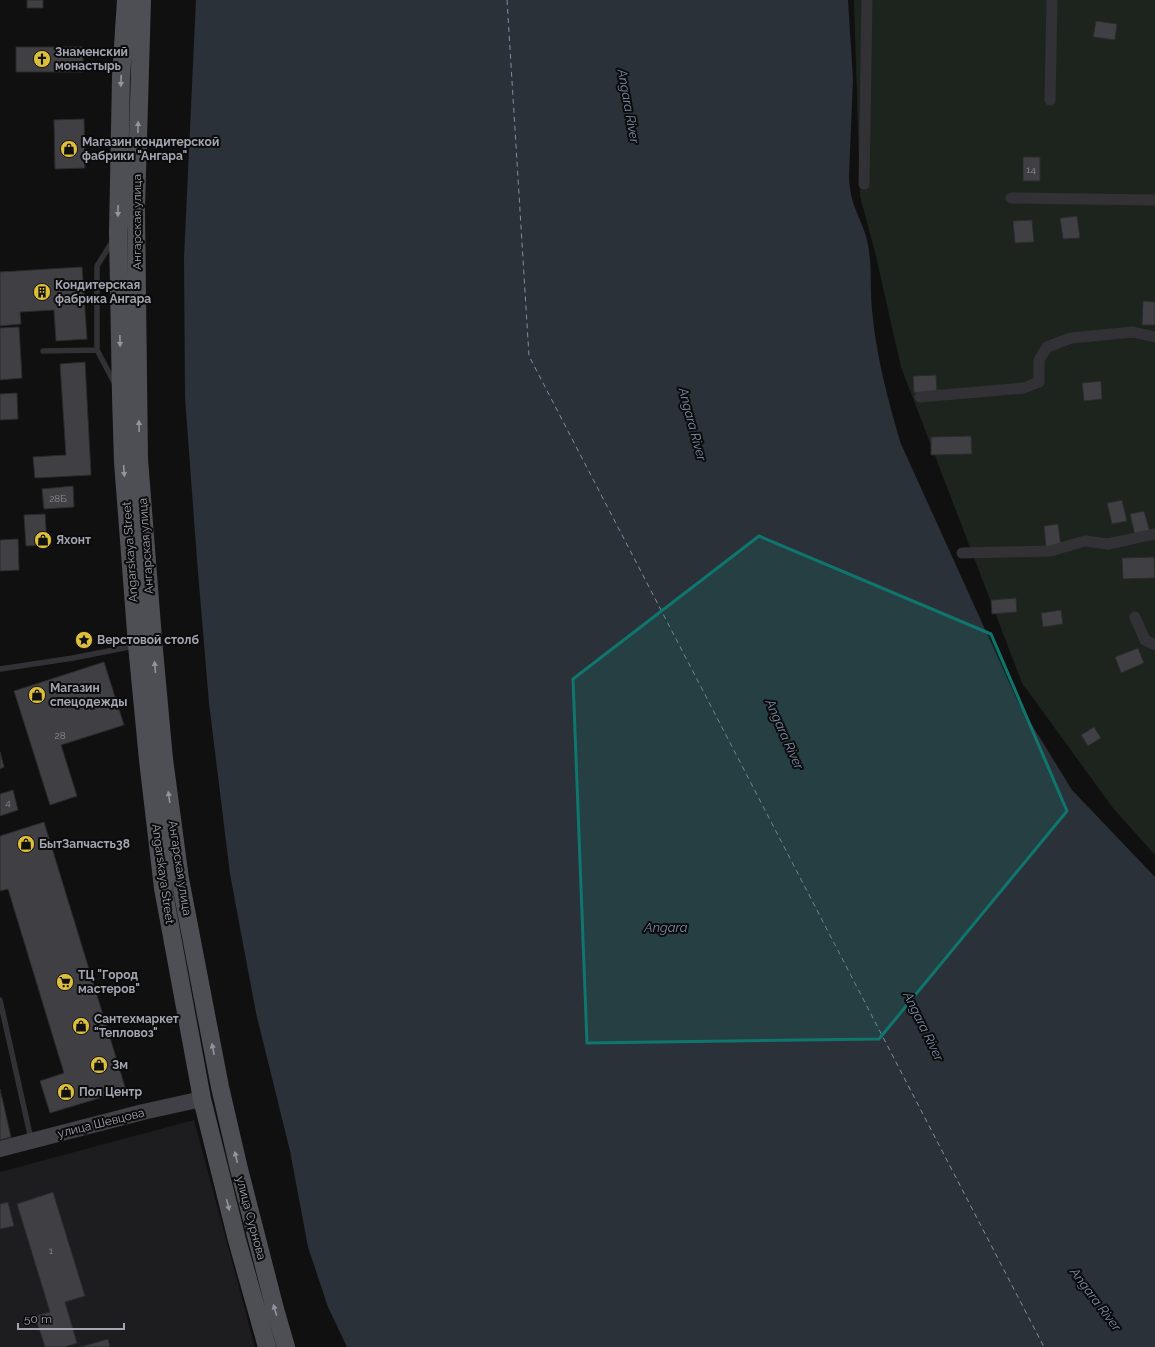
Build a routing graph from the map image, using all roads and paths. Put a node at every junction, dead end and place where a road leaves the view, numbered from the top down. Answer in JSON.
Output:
{"nodes":[{"id":1,"x":126,"y":0,"type":"edge"},
{"id":2,"x":142,"y":0,"type":"edge"},
{"id":3,"x":867,"y":0,"type":"edge"},
{"id":4,"x":1052,"y":0,"type":"edge"},
{"id":5,"x":1050,"y":100,"type":"dead end"},
{"id":6,"x":864,"y":184,"type":"dead end"},
{"id":7,"x":1011,"y":198,"type":"dead end"},
{"id":8,"x":1155,"y":200,"type":"edge"},
{"id":9,"x":118,"y":233,"type":"junction"},
{"id":10,"x":1155,"y":337,"type":"edge"},
{"id":11,"x":97,"y":350,"type":"junction"},
{"id":12,"x":43,"y":351,"type":"dead end"},
{"id":13,"x":121,"y":396,"type":"junction"},
{"id":14,"x":920,"y":397,"type":"dead end"},
{"id":15,"x":1155,"y":534,"type":"edge"},
{"id":16,"x":962,"y":553,"type":"dead end"},
{"id":17,"x":1135,"y":617,"type":"dead end"},
{"id":18,"x":1155,"y":645,"type":"edge"},
{"id":19,"x":137,"y":646,"type":"junction"},
{"id":20,"x":0,"y":669,"type":"edge"},
{"id":21,"x":0,"y":1000,"type":"edge"},
{"id":22,"x":220,"y":1087,"type":"joint"},
{"id":23,"x":202,"y":1099,"type":"junction"},
{"id":24,"x":31,"y":1141,"type":"junction"},
{"id":25,"x":0,"y":1149,"type":"edge"},
{"id":26,"x":267,"y":1347,"type":"edge"},
{"id":27,"x":286,"y":1347,"type":"edge"}],
"edges":[{"from":1,"to":9,"type":"main road","name":"Angarskaya Street","one_way":true},
{"from":22,"to":2,"type":"main road","name":"Ангарская улица","one_way":true},
{"from":3,"to":6,"type":"street"},
{"from":4,"to":5,"type":"street"},
{"from":7,"to":8,"type":"street"},
{"from":9,"to":11,"type":"lane"},
{"from":9,"to":13,"type":"main road","name":"Angarskaya Street","one_way":true},
{"from":10,"to":14,"type":"street"},
{"from":11,"to":12,"type":"lane"},
{"from":11,"to":13,"type":"lane"},
{"from":13,"to":19,"type":"main road","name":"Angarskaya Street","one_way":true},
{"from":15,"to":16,"type":"street"},
{"from":17,"to":18,"type":"street"},
{"from":19,"to":20,"type":"lane"},
{"from":19,"to":23,"type":"main road","name":"Angarskaya Street"},
{"from":21,"to":24,"type":"lane"},
{"from":27,"to":22,"type":"main road","name":"улица Сурнова","one_way":true},
{"from":23,"to":24,"type":"main road","name":"улица Шевцова"},
{"from":23,"to":26,"type":"main road","name":"улица Сурнова","one_way":true},
{"from":24,"to":25,"type":"main road","name":"улица Шевцова"}]}
